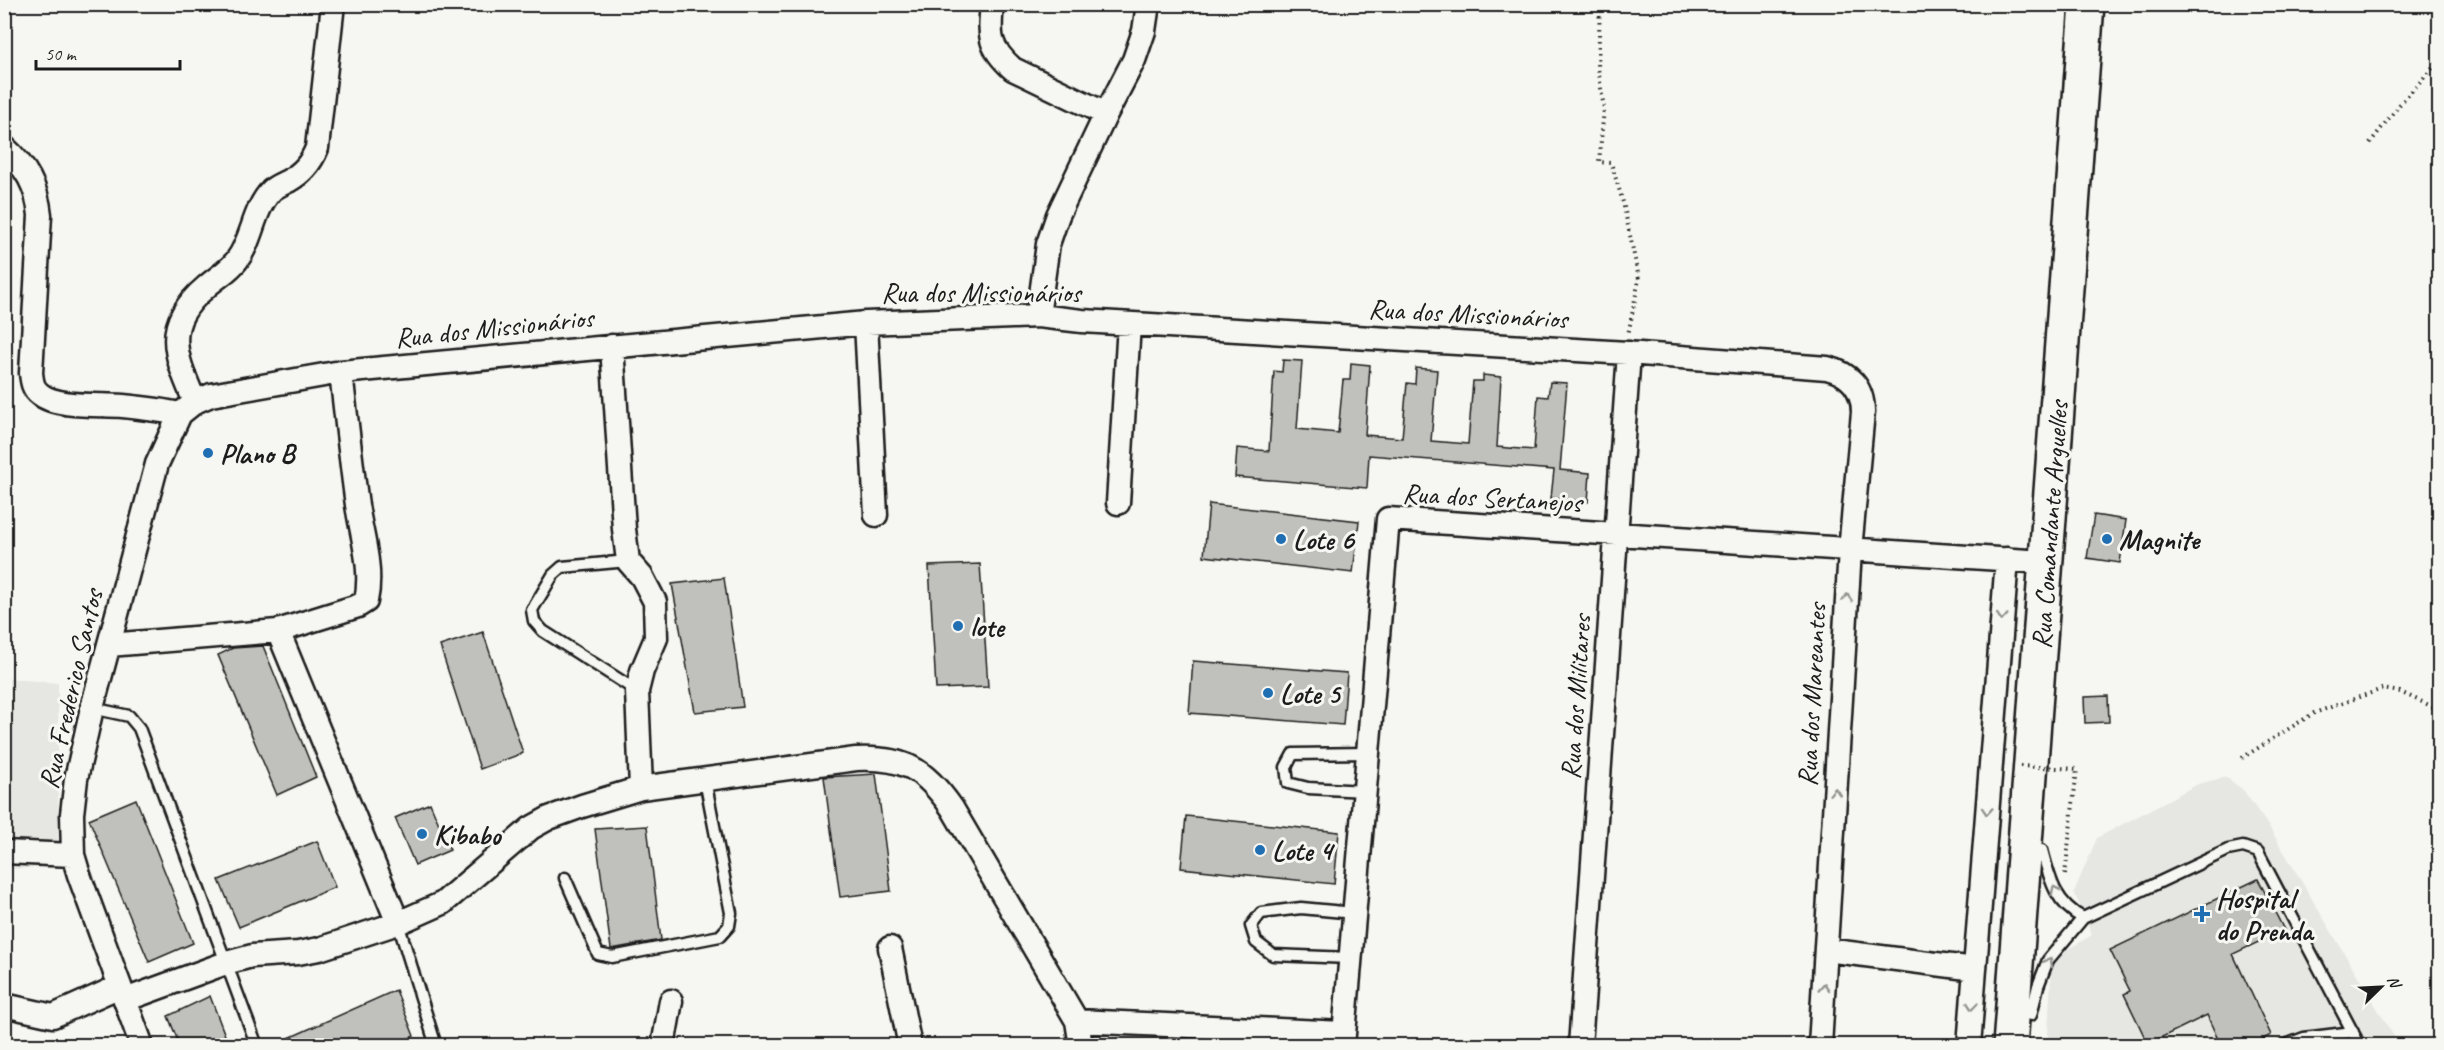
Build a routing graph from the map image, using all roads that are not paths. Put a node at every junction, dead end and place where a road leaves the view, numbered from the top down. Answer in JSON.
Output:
{"nodes":[{"id":1,"x":333,"y":4,"type":"edge"},
{"id":2,"x":992,"y":4,"type":"edge"},
{"id":3,"x":1148,"y":4,"type":"edge"},
{"id":4,"x":2087,"y":4,"type":"edge"},
{"id":5,"x":2104,"y":4,"type":"edge"},
{"id":6,"x":1106,"y":114,"type":"junction"},
{"id":7,"x":4,"y":147,"type":"edge"},
{"id":8,"x":1038,"y":316,"type":"junction"},
{"id":9,"x":866,"y":323,"type":"junction"},
{"id":10,"x":1129,"y":324,"type":"junction"},
{"id":11,"x":612,"y":346,"type":"junction"},
{"id":12,"x":1628,"y":353,"type":"junction"},
{"id":13,"x":1827,"y":368,"type":"joint"},
{"id":14,"x":341,"y":372,"type":"junction"},
{"id":15,"x":188,"y":408,"type":"junction"},
{"id":16,"x":1118,"y":502,"type":"dead end"},
{"id":17,"x":876,"y":515,"type":"dead end"},
{"id":18,"x":1617,"y":534,"type":"junction"},
{"id":19,"x":1850,"y":550,"type":"junction"},
{"id":20,"x":2007,"y":559,"type":"junction"},
{"id":21,"x":628,"y":561,"type":"junction"},
{"id":22,"x":2046,"y":562,"type":"junction"},
{"id":23,"x":278,"y":631,"type":"junction"},
{"id":24,"x":109,"y":645,"type":"junction"},
{"id":25,"x":637,"y":691,"type":"junction"},
{"id":26,"x":92,"y":708,"type":"junction"},
{"id":27,"x":1368,"y":753,"type":"junction"},
{"id":28,"x":705,"y":780,"type":"junction"},
{"id":29,"x":641,"y":788,"type":"junction"},
{"id":30,"x":1365,"y":792,"type":"junction"},
{"id":31,"x":2042,"y":850,"type":"junction"},
{"id":32,"x":4,"y":852,"type":"edge"},
{"id":33,"x":74,"y":855,"type":"junction"},
{"id":34,"x":565,"y":878,"type":"dead end"},
{"id":35,"x":1354,"y":913,"type":"junction"},
{"id":36,"x":2083,"y":918,"type":"junction"},
{"id":37,"x":398,"y":923,"type":"junction"},
{"id":38,"x":890,"y":948,"type":"dead end"},
{"id":39,"x":1826,"y":950,"type":"junction"},
{"id":40,"x":1350,"y":958,"type":"junction"},
{"id":41,"x":226,"y":963,"type":"junction"},
{"id":42,"x":1975,"y":969,"type":"junction"},
{"id":43,"x":122,"y":993,"type":"junction"},
{"id":44,"x":671,"y":1001,"type":"dead end"},
{"id":45,"x":4,"y":1005,"type":"edge"},
{"id":46,"x":1077,"y":1021,"type":"junction"},
{"id":47,"x":2029,"y":1030,"type":"edge"},
{"id":48,"x":2353,"y":1032,"type":"junction"},
{"id":49,"x":1343,"y":1039,"type":"edge"},
{"id":50,"x":142,"y":1046,"type":"edge"},
{"id":51,"x":256,"y":1046,"type":"edge"},
{"id":52,"x":436,"y":1046,"type":"edge"},
{"id":53,"x":663,"y":1046,"type":"edge"},
{"id":54,"x":910,"y":1046,"type":"edge"},
{"id":55,"x":1081,"y":1046,"type":"edge"},
{"id":56,"x":1580,"y":1046,"type":"edge"},
{"id":57,"x":1820,"y":1046,"type":"edge"},
{"id":58,"x":1969,"y":1046,"type":"edge"},
{"id":59,"x":2010,"y":1046,"type":"edge"},
{"id":60,"x":2283,"y":1046,"type":"edge"},
{"id":61,"x":2360,"y":1046,"type":"edge"}],
"edges":[{"from":1,"to":15,"type":"street"},
{"from":2,"to":6,"type":"street"},
{"from":3,"to":6,"type":"street"},
{"from":4,"to":22,"type":"main road","name":"Rua Comandante Arguelles"},
{"from":5,"to":31,"type":"main road","name":"Rua Comandante Arguelles"},
{"from":6,"to":8,"type":"street"},
{"from":7,"to":15,"type":"street"},
{"from":8,"to":9,"type":"street","name":"Rua dos Missionários"},
{"from":8,"to":10,"type":"street","name":"Rua dos Missionários"},
{"from":9,"to":11,"type":"street","name":"Rua dos Missionários"},
{"from":9,"to":17,"type":"street"},
{"from":10,"to":12,"type":"street","name":"Rua dos Missionários"},
{"from":10,"to":16,"type":"street"},
{"from":11,"to":14,"type":"street","name":"Rua dos Missionários"},
{"from":11,"to":21,"type":"street"},
{"from":12,"to":13,"type":"street","name":"Rua dos Missionários"},
{"from":12,"to":18,"type":"street","name":"Rua dos Militares"},
{"from":13,"to":19,"type":"street","name":"Rua dos Mareantes"},
{"from":14,"to":15,"type":"street","name":"Rua dos Missionários"},
{"from":14,"to":23,"type":"street"},
{"from":15,"to":24,"type":"street","name":"Rua Frederico Santos"},
{"from":18,"to":19,"type":"street","name":"Rua dos Sertanejos"},
{"from":18,"to":27,"type":"street","name":"Rua dos Sertanejos"},
{"from":18,"to":56,"type":"street","name":"Rua dos Militares"},
{"from":19,"to":20,"type":"street","name":"Rua dos Sertanejos"},
{"from":39,"to":19,"type":"street","name":"Rua dos Mareantes","one_way":true},
{"from":20,"to":22,"type":"street","name":"Rua dos Sertanejos"},
{"from":20,"to":42,"type":"street","one_way":true},
{"from":21,"to":25,"type":"street"},
{"from":21,"to":25,"type":"lane"},
{"from":22,"to":59,"type":"main road","name":"Rua Comandante Arguelles"},
{"from":23,"to":24,"type":"street"},
{"from":23,"to":37,"type":"street"},
{"from":24,"to":26,"type":"street","name":"Rua Frederico Santos"},
{"from":25,"to":29,"type":"street"},
{"from":26,"to":33,"type":"street","name":"Rua Frederico Santos"},
{"from":26,"to":41,"type":"lane"},
{"from":27,"to":30,"type":"street","name":"Rua dos Sertanejos"},
{"from":27,"to":30,"type":"lane"},
{"from":28,"to":29,"type":"street"},
{"from":28,"to":34,"type":"lane"},
{"from":28,"to":46,"type":"street"},
{"from":29,"to":37,"type":"street"},
{"from":30,"to":35,"type":"street","name":"Rua dos Sertanejos"},
{"from":36,"to":31,"type":"lane","one_way":true},
{"from":31,"to":47,"type":"main road","name":"Rua Comandante Arguelles"},
{"from":32,"to":33,"type":"street"},
{"from":33,"to":43,"type":"street","name":"Rua Frederico Santos"},
{"from":35,"to":40,"type":"street","name":"Rua dos Sertanejos"},
{"from":35,"to":40,"type":"lane"},
{"from":47,"to":36,"type":"lane","one_way":true},
{"from":36,"to":48,"type":"lane"},
{"from":37,"to":41,"type":"street"},
{"from":37,"to":52,"type":"lane"},
{"from":38,"to":54,"type":"street"},
{"from":39,"to":42,"type":"street"},
{"from":57,"to":39,"type":"street","name":"Rua dos Mareantes","one_way":true},
{"from":40,"to":49,"type":"street","name":"Rua dos Sertanejos"},
{"from":41,"to":43,"type":"street"},
{"from":41,"to":51,"type":"lane"},
{"from":42,"to":58,"type":"street","one_way":true},
{"from":43,"to":45,"type":"street"},
{"from":43,"to":50,"type":"street","name":"Rua Frederico Santos"},
{"from":44,"to":53,"type":"street"},
{"from":46,"to":49,"type":"street"},
{"from":46,"to":55,"type":"street"},
{"from":48,"to":60,"type":"lane"},
{"from":48,"to":61,"type":"lane"}]}
